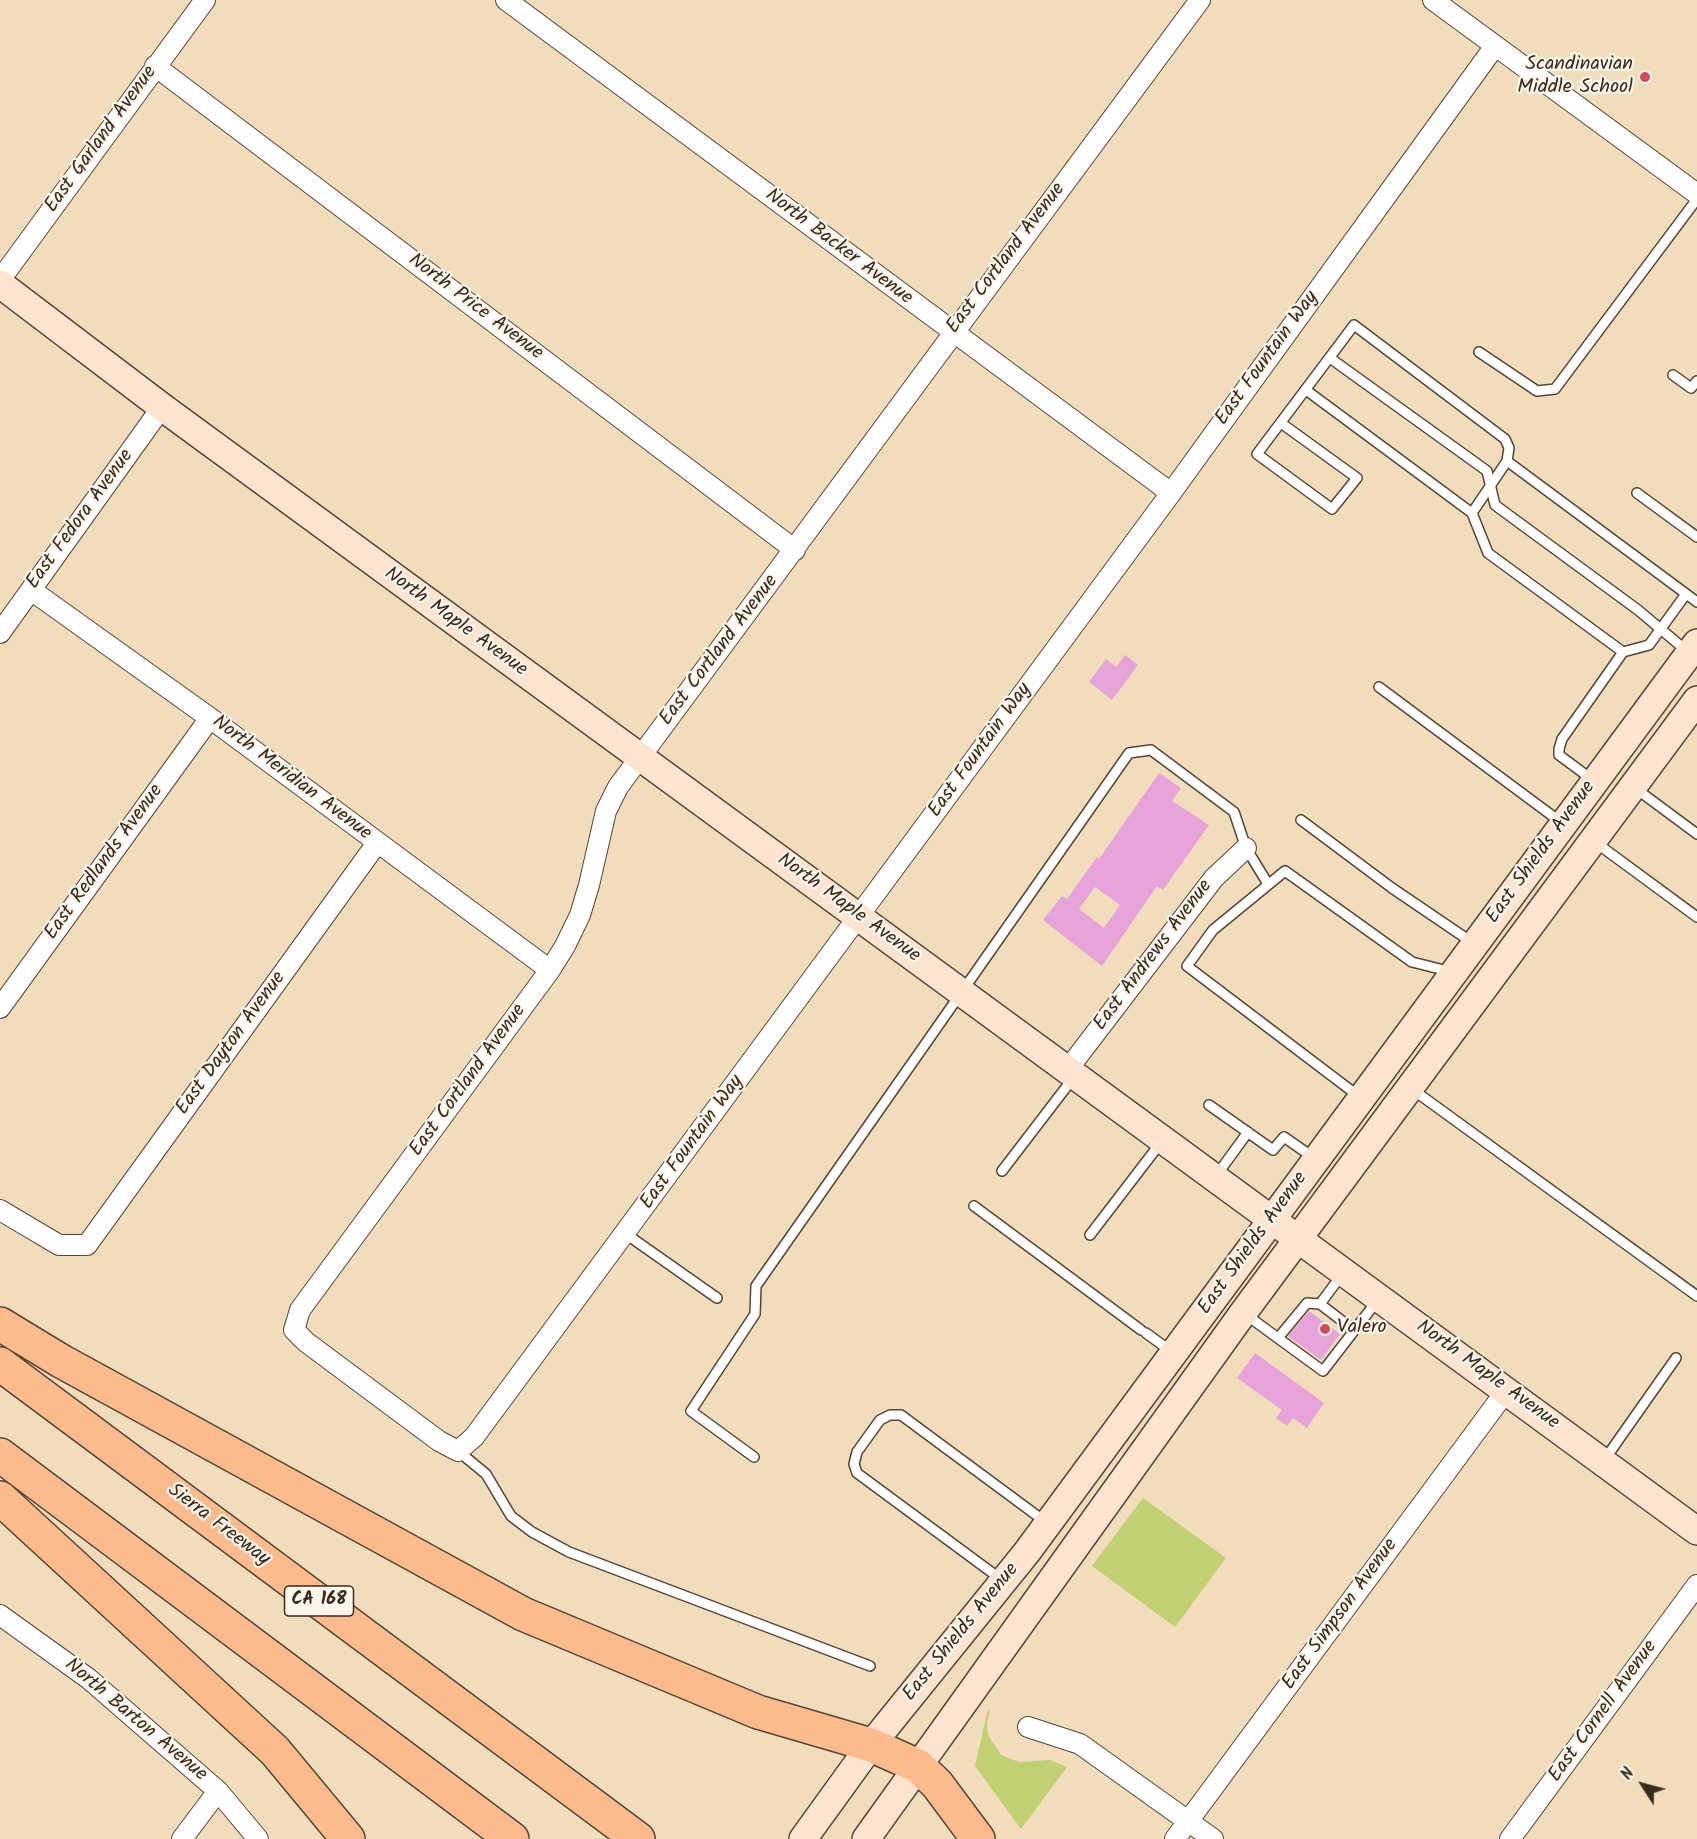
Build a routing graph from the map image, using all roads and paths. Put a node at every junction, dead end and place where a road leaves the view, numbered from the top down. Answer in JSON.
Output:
{"nodes":[{"id":1,"x":205,"y":0,"type":"edge"},
{"id":2,"x":506,"y":0,"type":"edge"},
{"id":3,"x":1200,"y":0,"type":"edge"},
{"id":4,"x":1433,"y":0,"type":"edge"},
{"id":5,"x":1496,"y":46,"type":"junction"},
{"id":6,"x":156,"y":66,"type":"junction"},
{"id":7,"x":1697,"y":194,"type":"edge"},
{"id":8,"x":1697,"y":199,"type":"edge"},
{"id":9,"x":0,"y":282,"type":"edge"},
{"id":10,"x":953,"y":333,"type":"junction"},
{"id":11,"x":1479,"y":352,"type":"dead end"},
{"id":12,"x":1330,"y":358,"type":"junction"},
{"id":13,"x":1673,"y":375,"type":"dead end"},
{"id":14,"x":1697,"y":381,"type":"edge"},
{"id":15,"x":1306,"y":390,"type":"junction"},
{"id":16,"x":162,"y":408,"type":"junction"},
{"id":17,"x":1281,"y":423,"type":"junction"},
{"id":18,"x":1507,"y":461,"type":"junction"},
{"id":19,"x":1489,"y":488,"type":"junction"},
{"id":20,"x":1171,"y":493,"type":"junction"},
{"id":21,"x":1636,"y":493,"type":"dead end"},
{"id":22,"x":1472,"y":513,"type":"junction"},
{"id":23,"x":1697,"y":537,"type":"edge"},
{"id":24,"x":795,"y":550,"type":"junction"},
{"id":25,"x":31,"y":590,"type":"junction"},
{"id":26,"x":1686,"y":594,"type":"junction"},
{"id":27,"x":1697,"y":602,"type":"edge"},
{"id":28,"x":1661,"y":628,"type":"junction"},
{"id":29,"x":0,"y":633,"type":"edge"},
{"id":30,"x":1693,"y":648,"type":"edge"},
{"id":31,"x":1623,"y":652,"type":"junction"},
{"id":32,"x":1379,"y":687,"type":"dead end"},
{"id":33,"x":1697,"y":700,"type":"edge"},
{"id":34,"x":210,"y":718,"type":"junction"},
{"id":35,"x":640,"y":758,"type":"junction"},
{"id":36,"x":1595,"y":782,"type":"junction"},
{"id":37,"x":1633,"y":786,"type":"junction"},
{"id":38,"x":1301,"y":820,"type":"dead end"},
{"id":39,"x":1563,"y":825,"type":"junction"},
{"id":40,"x":1697,"y":834,"type":"edge"},
{"id":41,"x":1593,"y":841,"type":"junction"},
{"id":42,"x":377,"y":843,"type":"junction"},
{"id":43,"x":1246,"y":848,"type":"junction"},
{"id":44,"x":1268,"y":884,"type":"junction"},
{"id":45,"x":858,"y":917,"type":"junction"},
{"id":46,"x":1697,"y":917,"type":"edge"},
{"id":47,"x":1475,"y":944,"type":"junction"},
{"id":48,"x":550,"y":970,"type":"junction"},
{"id":49,"x":1454,"y":973,"type":"junction"},
{"id":50,"x":960,"y":991,"type":"junction"},
{"id":51,"x":0,"y":1008,"type":"edge"},
{"id":52,"x":1072,"y":1072,"type":"junction"},
{"id":53,"x":1410,"y":1088,"type":"junction"},
{"id":54,"x":1361,"y":1098,"type":"junction"},
{"id":55,"x":1209,"y":1106,"type":"dead end"},
{"id":56,"x":1248,"y":1132,"type":"junction"},
{"id":57,"x":1164,"y":1139,"type":"junction"},
{"id":58,"x":1316,"y":1159,"type":"junction"},
{"id":59,"x":1002,"y":1171,"type":"dead end"},
{"id":60,"x":1215,"y":1177,"type":"junction"},
{"id":61,"x":974,"y":1206,"type":"dead end"},
{"id":62,"x":0,"y":1210,"type":"edge"},
{"id":63,"x":1272,"y":1219,"type":"junction"},
{"id":64,"x":626,"y":1234,"type":"junction"},
{"id":65,"x":1090,"y":1235,"type":"dead end"},
{"id":66,"x":1298,"y":1238,"type":"junction"},
{"id":67,"x":1344,"y":1271,"type":"junction"},
{"id":68,"x":1697,"y":1296,"type":"edge"},
{"id":69,"x":717,"y":1298,"type":"dead end"},
{"id":70,"x":1380,"y":1298,"type":"junction"},
{"id":71,"x":1320,"y":1304,"type":"junction"},
{"id":72,"x":1243,"y":1313,"type":"junction"},
{"id":73,"x":0,"y":1324,"type":"edge"},
{"id":74,"x":1354,"y":1330,"type":"junction"},
{"id":75,"x":1278,"y":1338,"type":"junction"},
{"id":76,"x":1174,"y":1353,"type":"junction"},
{"id":77,"x":1676,"y":1358,"type":"dead end"},
{"id":78,"x":0,"y":1364,"type":"edge"},
{"id":79,"x":1506,"y":1390,"type":"junction"},
{"id":80,"x":458,"y":1451,"type":"junction"},
{"id":81,"x":0,"y":1455,"type":"edge"},
{"id":82,"x":754,"y":1457,"type":"dead end"},
{"id":83,"x":1604,"y":1461,"type":"junction"},
{"id":84,"x":0,"y":1498,"type":"edge"},
{"id":85,"x":1048,"y":1524,"type":"junction"},
{"id":86,"x":1697,"y":1531,"type":"edge"},
{"id":87,"x":1004,"y":1581,"type":"junction"},
{"id":88,"x":1697,"y":1585,"type":"edge"},
{"id":89,"x":0,"y":1615,"type":"edge"},
{"id":90,"x":870,"y":1666,"type":"dead end"},
{"id":91,"x":1029,"y":1727,"type":"dead end"},
{"id":92,"x":871,"y":1745,"type":"junction"},
{"id":93,"x":918,"y":1766,"type":"junction"},
{"id":94,"x":218,"y":1791,"type":"junction"},
{"id":95,"x":1188,"y":1821,"type":"junction"},
{"id":96,"x":182,"y":1839,"type":"edge"},
{"id":97,"x":258,"y":1839,"type":"edge"},
{"id":98,"x":348,"y":1839,"type":"edge"},
{"id":99,"x":512,"y":1839,"type":"edge"},
{"id":100,"x":638,"y":1839,"type":"edge"},
{"id":101,"x":803,"y":1839,"type":"edge"},
{"id":102,"x":866,"y":1839,"type":"edge"},
{"id":103,"x":978,"y":1839,"type":"edge"},
{"id":104,"x":1175,"y":1839,"type":"edge"},
{"id":105,"x":1213,"y":1839,"type":"edge"},
{"id":106,"x":1510,"y":1839,"type":"edge"}],
"edges":[{"from":1,"to":6,"type":"street","name":"East Garland Avenue"},
{"from":2,"to":10,"type":"street","name":"North Backer Avenue"},
{"from":3,"to":10,"type":"street","name":"East Cortland Avenue"},
{"from":4,"to":5,"type":"street"},
{"from":5,"to":7,"type":"street"},
{"from":5,"to":20,"type":"street","name":"East Fountain Way"},
{"from":6,"to":9,"type":"street","name":"East Garland Avenue"},
{"from":6,"to":24,"type":"street","name":"North Price Avenue"},
{"from":8,"to":11,"type":"lane"},
{"from":9,"to":16,"type":"main road","name":"North Maple Avenue"},
{"from":10,"to":20,"type":"street","name":"North Backer Avenue"},
{"from":10,"to":24,"type":"street","name":"East Cortland Avenue"},
{"from":12,"to":15,"type":"lane"},
{"from":12,"to":18,"type":"lane"},
{"from":12,"to":19,"type":"lane"},
{"from":13,"to":14,"type":"lane"},
{"from":15,"to":17,"type":"lane"},
{"from":15,"to":22,"type":"lane"},
{"from":16,"to":25,"type":"street","name":"East Fedora Avenue"},
{"from":16,"to":35,"type":"main road","name":"North Maple Avenue"},
{"from":17,"to":17,"type":"lane"},
{"from":18,"to":19,"type":"lane"},
{"from":18,"to":26,"type":"lane"},
{"from":19,"to":22,"type":"lane"},
{"from":19,"to":28,"type":"lane"},
{"from":20,"to":45,"type":"street","name":"East Fountain Way"},
{"from":21,"to":23,"type":"lane"},
{"from":22,"to":31,"type":"lane"},
{"from":24,"to":35,"type":"street","name":"East Cortland Avenue"},
{"from":25,"to":29,"type":"street","name":"East Fedora Avenue"},
{"from":25,"to":34,"type":"street","name":"North Meridian Avenue"},
{"from":26,"to":27,"type":"lane"},
{"from":26,"to":28,"type":"lane"},
{"from":28,"to":30,"type":"lane"},
{"from":28,"to":31,"type":"lane"},
{"from":30,"to":36,"type":"main road","name":"East Shields Avenue"},
{"from":30,"to":37,"type":"main road"},
{"from":31,"to":36,"type":"lane"},
{"from":32,"to":39,"type":"lane"},
{"from":33,"to":37,"type":"main road","name":"East Shields Avenue"},
{"from":34,"to":42,"type":"street","name":"North Meridian Avenue"},
{"from":34,"to":51,"type":"street","name":"East Redlands Avenue"},
{"from":35,"to":45,"type":"main road","name":"North Maple Avenue"},
{"from":35,"to":48,"type":"street","name":"East Cortland Avenue"},
{"from":36,"to":39,"type":"main road","name":"East Shields Avenue"},
{"from":37,"to":40,"type":"lane"},
{"from":37,"to":41,"type":"main road","name":"East Shields Avenue"},
{"from":38,"to":47,"type":"lane"},
{"from":39,"to":47,"type":"main road","name":"East Shields Avenue"},
{"from":41,"to":46,"type":"lane"},
{"from":41,"to":53,"type":"main road","name":"East Shields Avenue"},
{"from":42,"to":48,"type":"street","name":"North Meridian Avenue"},
{"from":42,"to":62,"type":"street","name":"East Dayton Avenue"},
{"from":43,"to":44,"type":"lane"},
{"from":43,"to":50,"type":"lane"},
{"from":43,"to":52,"type":"street","name":"East Andrews Avenue"},
{"from":44,"to":49,"type":"lane"},
{"from":44,"to":54,"type":"lane"},
{"from":45,"to":50,"type":"main road","name":"North Maple Avenue"},
{"from":45,"to":64,"type":"street","name":"East Fountain Way"},
{"from":47,"to":49,"type":"main road","name":"East Shields Avenue"},
{"from":48,"to":80,"type":"street","name":"East Cortland Avenue"},
{"from":49,"to":54,"type":"main road","name":"East Shields Avenue"},
{"from":50,"to":52,"type":"main road","name":"North Maple Avenue"},
{"from":50,"to":82,"type":"lane"},
{"from":52,"to":57,"type":"main road","name":"North Maple Avenue"},
{"from":52,"to":59,"type":"lane"},
{"from":53,"to":66,"type":"main road","name":"East Shields Avenue"},
{"from":53,"to":68,"type":"lane"},
{"from":54,"to":58,"type":"main road","name":"East Shields Avenue"},
{"from":55,"to":56,"type":"lane"},
{"from":56,"to":58,"type":"lane"},
{"from":56,"to":60,"type":"lane"},
{"from":57,"to":60,"type":"main road","name":"North Maple Avenue"},
{"from":57,"to":65,"type":"lane"},
{"from":58,"to":63,"type":"main road","name":"East Shields Avenue"},
{"from":60,"to":63,"type":"main road","name":"North Maple Avenue"},
{"from":61,"to":76,"type":"lane"},
{"from":63,"to":66,"type":"main road","name":"North Maple Avenue"},
{"from":63,"to":76,"type":"main road","name":"East Shields Avenue"},
{"from":64,"to":69,"type":"lane"},
{"from":64,"to":80,"type":"street","name":"East Fountain Way"},
{"from":66,"to":67,"type":"main road","name":"North Maple Avenue"},
{"from":66,"to":72,"type":"main road","name":"East Shields Avenue"},
{"from":67,"to":70,"type":"main road","name":"North Maple Avenue"},
{"from":67,"to":71,"type":"lane"},
{"from":70,"to":74,"type":"lane"},
{"from":70,"to":79,"type":"main road","name":"North Maple Avenue"},
{"from":71,"to":74,"type":"lane"},
{"from":71,"to":75,"type":"lane"},
{"from":72,"to":75,"type":"lane"},
{"from":72,"to":93,"type":"main road","name":"East Shields Avenue"},
{"from":73,"to":92,"type":"highway"},
{"from":74,"to":75,"type":"lane"},
{"from":76,"to":85,"type":"main road","name":"East Shields Avenue"},
{"from":77,"to":83,"type":"lane"},
{"from":78,"to":100,"type":"highway","name":"Sierra Freeway","number":"CA 168"},
{"from":79,"to":83,"type":"main road","name":"North Maple Avenue"},
{"from":79,"to":95,"type":"street","name":"East Simpson Avenue"},
{"from":80,"to":90,"type":"lane"},
{"from":81,"to":99,"type":"highway"},
{"from":83,"to":86,"type":"main road","name":"North Maple Avenue"},
{"from":84,"to":98,"type":"highway"},
{"from":85,"to":87,"type":"main road","name":"East Shields Avenue"},
{"from":85,"to":87,"type":"lane"},
{"from":87,"to":92,"type":"main road","name":"East Shields Avenue"},
{"from":88,"to":106,"type":"street","name":"East Cornell Avenue"},
{"from":89,"to":94,"type":"street","name":"North Barton Avenue"},
{"from":91,"to":95,"type":"street"},
{"from":92,"to":93,"type":"highway"},
{"from":92,"to":101,"type":"main road","name":"East Shields Avenue"},
{"from":93,"to":102,"type":"main road","name":"East Shields Avenue"},
{"from":93,"to":103,"type":"highway"},
{"from":94,"to":96,"type":"street"},
{"from":94,"to":97,"type":"street","name":"North Barton Avenue"},
{"from":95,"to":104,"type":"street","name":"East Simpson Avenue"},
{"from":95,"to":105,"type":"street"}]}
